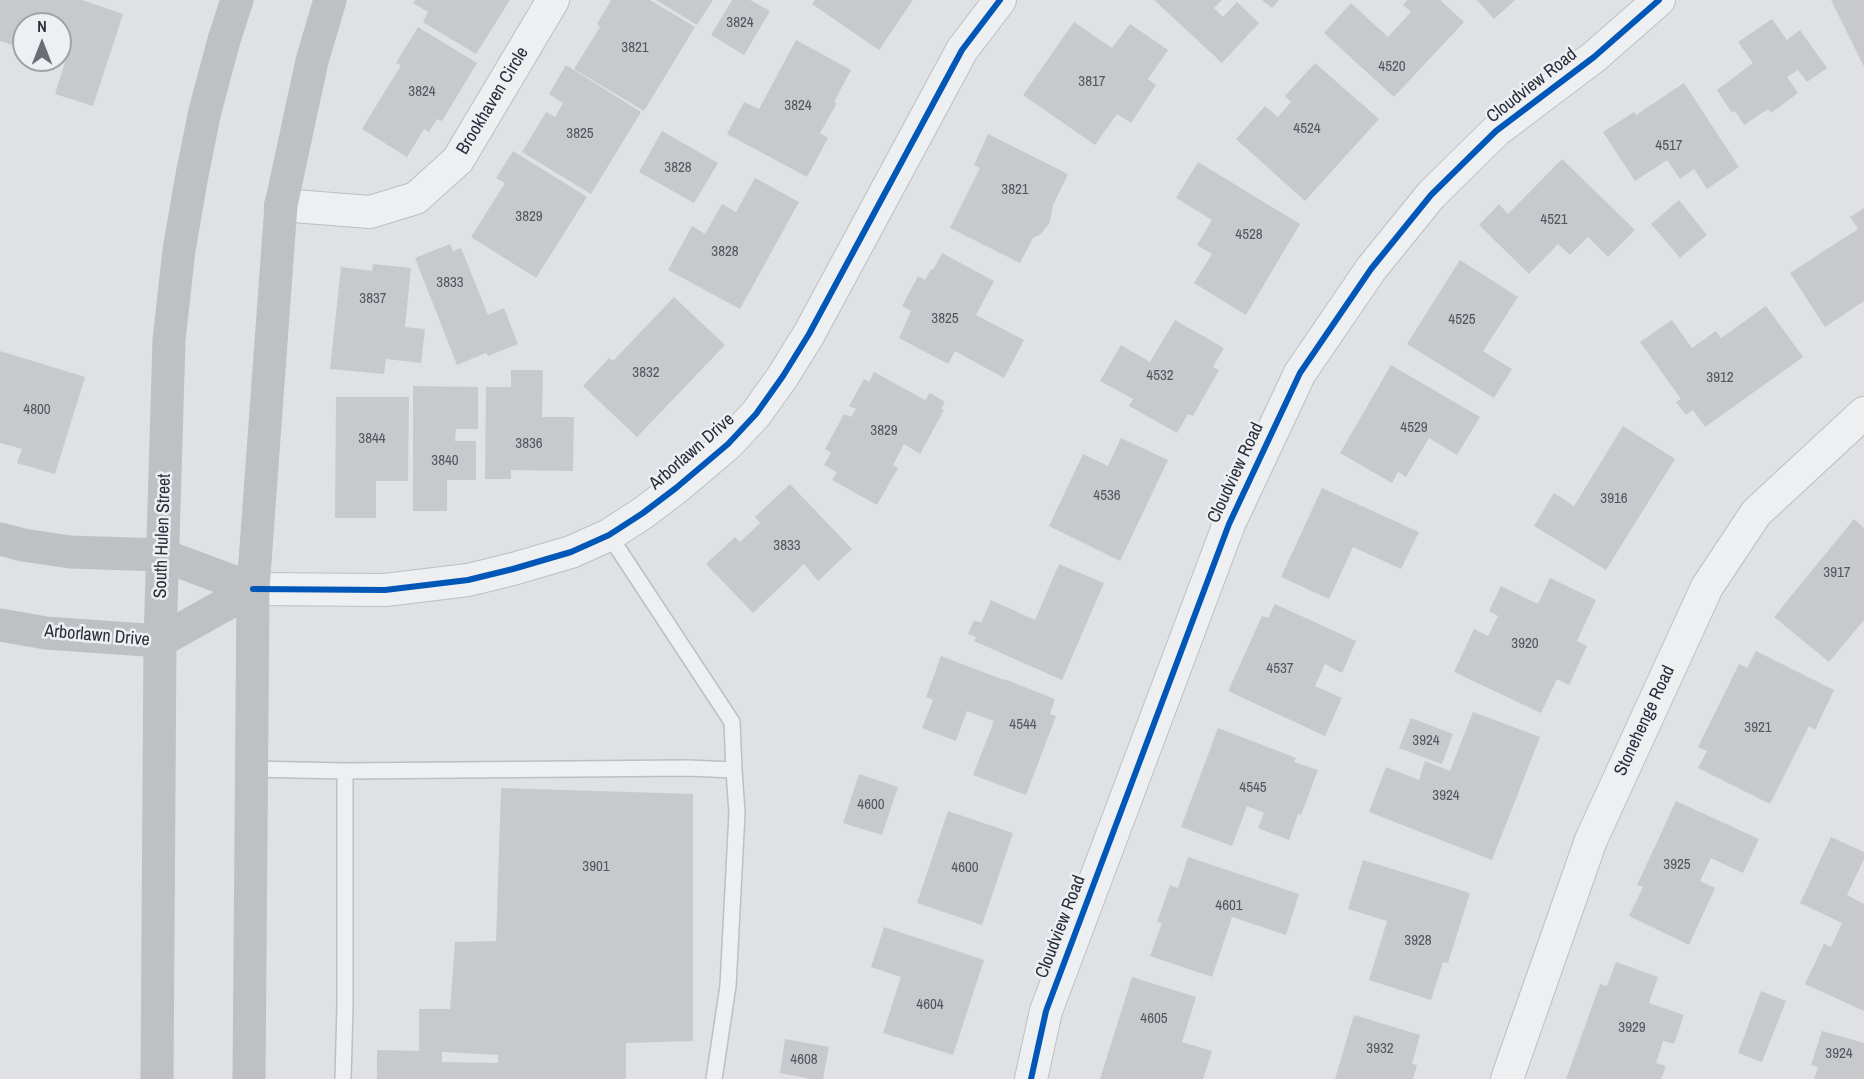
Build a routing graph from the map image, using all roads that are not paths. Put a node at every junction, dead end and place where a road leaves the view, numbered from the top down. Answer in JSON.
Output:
{"nodes":[{"id":1,"x":237,"y":0,"type":"edge"},
{"id":2,"x":330,"y":0,"type":"edge"},
{"id":3,"x":554,"y":0,"type":"edge"},
{"id":4,"x":1000,"y":0,"type":"edge"},
{"id":5,"x":1659,"y":0,"type":"edge"},
{"id":6,"x":281,"y":205,"type":"junction"},
{"id":7,"x":1864,"y":413,"type":"edge"},
{"id":8,"x":609,"y":535,"type":"junction"},
{"id":9,"x":0,"y":539,"type":"edge"},
{"id":10,"x":162,"y":555,"type":"junction"},
{"id":11,"x":253,"y":589,"type":"junction"},
{"id":12,"x":0,"y":625,"type":"edge"},
{"id":13,"x":160,"y":641,"type":"junction"},
{"id":14,"x":250,"y":769,"type":"junction"},
{"id":15,"x":734,"y":770,"type":"junction"},
{"id":16,"x":345,"y":771,"type":"junction"},
{"id":17,"x":157,"y":1079,"type":"edge"},
{"id":18,"x":249,"y":1079,"type":"edge"},
{"id":19,"x":343,"y":1079,"type":"edge"},
{"id":20,"x":714,"y":1079,"type":"edge"},
{"id":21,"x":1031,"y":1079,"type":"edge"},
{"id":22,"x":1507,"y":1079,"type":"edge"}],
"edges":[{"from":1,"to":10,"type":"main road","name":"South Hulen Street"},
{"from":2,"to":6,"type":"main road"},
{"from":3,"to":6,"type":"street","name":"Brookhaven Circle"},
{"from":4,"to":8,"type":"street","name":"Arborlawn Drive"},
{"from":5,"to":21,"type":"street","name":"Cloudview Road"},
{"from":6,"to":11,"type":"main road"},
{"from":7,"to":22,"type":"street","name":"Stonehenge Road"},
{"from":8,"to":11,"type":"street","name":"Arborlawn Drive"},
{"from":8,"to":15,"type":"lane"},
{"from":9,"to":10,"type":"main road","name":"Arborlawn Drive"},
{"from":10,"to":11,"type":"main road","name":"Arborlawn Drive"},
{"from":10,"to":13,"type":"main road","name":"South Hulen Street"},
{"from":11,"to":13,"type":"main road","name":"Arborlawn Drive"},
{"from":11,"to":14,"type":"main road"},
{"from":12,"to":13,"type":"main road","name":"Arborlawn Drive"},
{"from":13,"to":17,"type":"main road","name":"South Hulen Street"},
{"from":14,"to":16,"type":"lane"},
{"from":14,"to":18,"type":"main road"},
{"from":15,"to":16,"type":"lane"},
{"from":15,"to":20,"type":"lane"},
{"from":16,"to":19,"type":"lane"}]}
